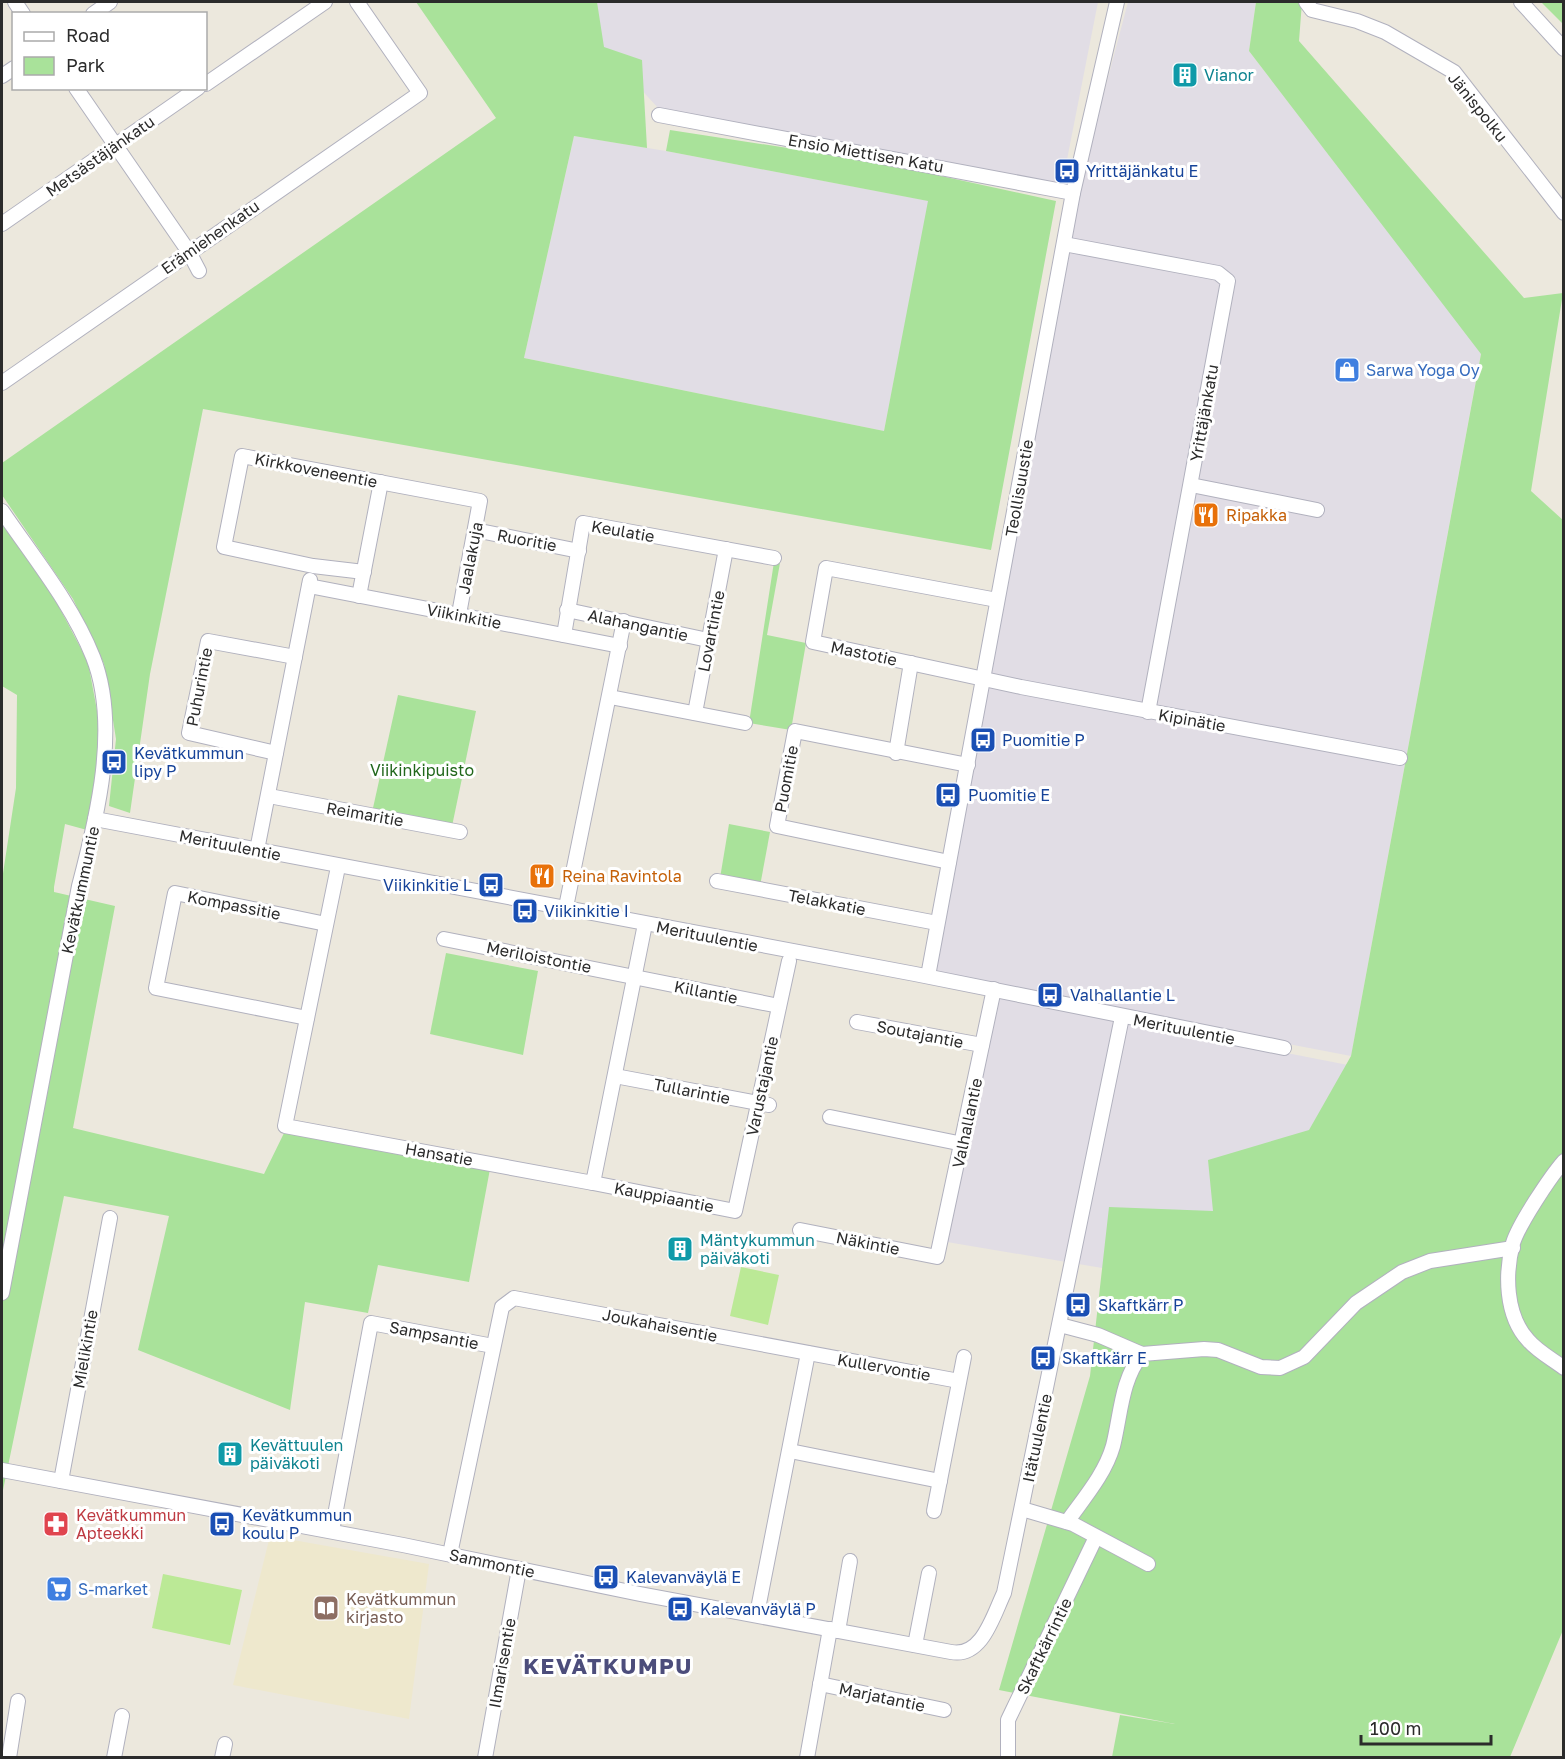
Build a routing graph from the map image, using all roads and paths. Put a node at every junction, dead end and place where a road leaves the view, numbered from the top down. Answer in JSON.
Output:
{"nodes":[{"id":1,"x":110,"y":2,"type":"edge"},
{"id":2,"x":325,"y":2,"type":"edge"},
{"id":3,"x":357,"y":2,"type":"edge"},
{"id":4,"x":1118,"y":2,"type":"edge"},
{"id":5,"x":1306,"y":2,"type":"edge"},
{"id":6,"x":1521,"y":2,"type":"edge"},
{"id":7,"x":96,"y":12,"type":"edge"},
{"id":8,"x":1563,"y":49,"type":"edge"},
{"id":9,"x":207,"y":83,"type":"edge"},
{"id":10,"x":77,"y":90,"type":"edge"},
{"id":11,"x":195,"y":90,"type":"edge"},
{"id":12,"x":659,"y":115,"type":"dead end"},
{"id":13,"x":115,"y":146,"type":"junction"},
{"id":14,"x":1073,"y":193,"type":"junction"},
{"id":15,"x":1563,"y":213,"type":"edge"},
{"id":16,"x":2,"y":224,"type":"edge"},
{"id":17,"x":1064,"y":244,"type":"junction"},
{"id":18,"x":189,"y":252,"type":"junction"},
{"id":19,"x":199,"y":271,"type":"dead end"},
{"id":20,"x":2,"y":383,"type":"edge"},
{"id":21,"x":381,"y":482,"type":"junction"},
{"id":22,"x":1191,"y":485,"type":"junction"},
{"id":23,"x":480,"y":501,"type":"joint"},
{"id":24,"x":1317,"y":510,"type":"dead end"},
{"id":25,"x":2,"y":511,"type":"edge"},
{"id":26,"x":475,"y":530,"type":"junction"},
{"id":27,"x":726,"y":549,"type":"junction"},
{"id":28,"x":579,"y":550,"type":"junction"},
{"id":29,"x":774,"y":558,"type":"dead end"},
{"id":30,"x":313,"y":566,"type":"junction"},
{"id":31,"x":364,"y":572,"type":"junction"},
{"id":32,"x":309,"y":586,"type":"junction"},
{"id":33,"x":359,"y":596,"type":"junction"},
{"id":34,"x":997,"y":600,"type":"junction"},
{"id":35,"x":567,"y":610,"type":"junction"},
{"id":36,"x":459,"y":614,"type":"junction"},
{"id":37,"x":624,"y":621,"type":"junction"},
{"id":38,"x":564,"y":635,"type":"junction"},
{"id":39,"x":708,"y":640,"type":"junction"},
{"id":40,"x":620,"y":646,"type":"junction"},
{"id":41,"x":295,"y":657,"type":"junction"},
{"id":42,"x":911,"y":663,"type":"junction"},
{"id":43,"x":984,"y":678,"type":"junction"},
{"id":44,"x":610,"y":697,"type":"junction"},
{"id":45,"x":1148,"y":712,"type":"junction"},
{"id":46,"x":695,"y":713,"type":"junction"},
{"id":47,"x":745,"y":723,"type":"dead end"},
{"id":48,"x":276,"y":753,"type":"junction"},
{"id":49,"x":896,"y":753,"type":"junction"},
{"id":50,"x":1400,"y":758,"type":"dead end"},
{"id":51,"x":968,"y":765,"type":"junction"},
{"id":52,"x":269,"y":796,"type":"junction"},
{"id":53,"x":95,"y":819,"type":"junction"},
{"id":54,"x":460,"y":832,"type":"dead end"},
{"id":55,"x":257,"y":850,"type":"junction"},
{"id":56,"x":949,"y":862,"type":"junction"},
{"id":57,"x":338,"y":867,"type":"junction"},
{"id":58,"x":717,"y":881,"type":"dead end"},
{"id":59,"x":566,"y":908,"type":"junction"},
{"id":60,"x":937,"y":923,"type":"junction"},
{"id":61,"x":326,"y":924,"type":"junction"},
{"id":62,"x":645,"y":924,"type":"junction"},
{"id":63,"x":444,"y":939,"type":"dead end"},
{"id":64,"x":789,"y":962,"type":"dead end"},
{"id":65,"x":928,"y":976,"type":"junction"},
{"id":66,"x":633,"y":977,"type":"junction"},
{"id":67,"x":994,"y":989,"type":"junction"},
{"id":68,"x":779,"y":1006,"type":"junction"},
{"id":69,"x":1122,"y":1017,"type":"junction"},
{"id":70,"x":307,"y":1018,"type":"junction"},
{"id":71,"x":857,"y":1022,"type":"dead end"},
{"id":72,"x":982,"y":1045,"type":"junction"},
{"id":73,"x":1284,"y":1048,"type":"dead end"},
{"id":74,"x":615,"y":1076,"type":"junction"},
{"id":75,"x":764,"y":1104,"type":"junction"},
{"id":76,"x":830,"y":1117,"type":"dead end"},
{"id":77,"x":963,"y":1144,"type":"junction"},
{"id":78,"x":1563,"y":1161,"type":"edge"},
{"id":79,"x":593,"y":1183,"type":"junction"},
{"id":80,"x":735,"y":1211,"type":"joint"},
{"id":81,"x":110,"y":1218,"type":"dead end"},
{"id":82,"x":800,"y":1230,"type":"dead end"},
{"id":83,"x":1513,"y":1248,"type":"junction"},
{"id":84,"x":937,"y":1257,"type":"joint"},
{"id":85,"x":2,"y":1293,"type":"edge"},
{"id":86,"x":1060,"y":1325,"type":"junction"},
{"id":87,"x":493,"y":1346,"type":"junction"},
{"id":88,"x":808,"y":1353,"type":"junction"},
{"id":89,"x":1142,"y":1354,"type":"junction"},
{"id":90,"x":964,"y":1357,"type":"dead end"},
{"id":91,"x":1563,"y":1368,"type":"edge"},
{"id":92,"x":959,"y":1381,"type":"junction"},
{"id":93,"x":790,"y":1451,"type":"junction"},
{"id":94,"x":2,"y":1470,"type":"edge"},
{"id":95,"x":61,"y":1481,"type":"junction"},
{"id":96,"x":940,"y":1481,"type":"junction"},
{"id":97,"x":1022,"y":1509,"type":"junction"},
{"id":98,"x":934,"y":1511,"type":"dead end"},
{"id":99,"x":1067,"y":1522,"type":"junction"},
{"id":100,"x":332,"y":1531,"type":"junction"},
{"id":101,"x":1096,"y":1537,"type":"junction"},
{"id":102,"x":450,"y":1554,"type":"junction"},
{"id":103,"x":850,"y":1561,"type":"dead end"},
{"id":104,"x":1148,"y":1564,"type":"dead end"},
{"id":105,"x":519,"y":1569,"type":"junction"},
{"id":106,"x":929,"y":1573,"type":"dead end"},
{"id":107,"x":757,"y":1614,"type":"junction"},
{"id":108,"x":834,"y":1630,"type":"junction"},
{"id":109,"x":979,"y":1643,"type":"joint"},
{"id":110,"x":915,"y":1645,"type":"junction"},
{"id":111,"x":820,"y":1684,"type":"junction"},
{"id":112,"x":18,"y":1701,"type":"dead end"},
{"id":113,"x":944,"y":1710,"type":"dead end"},
{"id":114,"x":122,"y":1716,"type":"dead end"},
{"id":115,"x":9,"y":1758,"type":"edge"},
{"id":116,"x":114,"y":1758,"type":"edge"},
{"id":117,"x":485,"y":1758,"type":"edge"},
{"id":118,"x":807,"y":1758,"type":"edge"},
{"id":119,"x":1008,"y":1758,"type":"edge"}],
"edges":[{"from":1,"to":7,"type":"street"},
{"from":2,"to":9,"type":"street"},
{"from":3,"to":18,"type":"street","name":"Erämiehenkatu"},
{"from":4,"to":14,"type":"street","name":"Teollisuustie"},
{"from":5,"to":15,"type":"street","name":"Jänispolku"},
{"from":6,"to":8,"type":"street"},
{"from":10,"to":13,"type":"street"},
{"from":11,"to":13,"type":"street","name":"Metsästäjänkatu"},
{"from":12,"to":14,"type":"street","name":"Ensio Miettisen Katu"},
{"from":13,"to":16,"type":"street","name":"Metsästäjänkatu"},
{"from":13,"to":18,"type":"street"},
{"from":14,"to":17,"type":"street","name":"Teollisuustie"},
{"from":17,"to":22,"type":"street","name":"Yrittäjänkatu"},
{"from":17,"to":34,"type":"street","name":"Teollisuustie"},
{"from":18,"to":19,"type":"street"},
{"from":18,"to":20,"type":"street","name":"Erämiehenkatu"},
{"from":21,"to":23,"type":"street","name":"Kirkkoveneentie"},
{"from":21,"to":30,"type":"street","name":"Kirkkoveneentie"},
{"from":21,"to":31,"type":"street"},
{"from":22,"to":24,"type":"street"},
{"from":22,"to":45,"type":"street","name":"Yrittäjänkatu"},
{"from":23,"to":26,"type":"street","name":"Jaalakuja"},
{"from":25,"to":53,"type":"street","name":"Kevätkummuntie"},
{"from":26,"to":28,"type":"street","name":"Ruoritie"},
{"from":26,"to":36,"type":"street","name":"Jaalakuja"},
{"from":27,"to":28,"type":"street","name":"Keulatie"},
{"from":27,"to":29,"type":"street","name":"Keulatie"},
{"from":27,"to":39,"type":"street","name":"Lovartintie"},
{"from":28,"to":35,"type":"street","name":"Keulatie"},
{"from":30,"to":31,"type":"street","name":"Kirkkoveneentie"},
{"from":30,"to":32,"type":"street"},
{"from":31,"to":33,"type":"street"},
{"from":32,"to":33,"type":"street","name":"Viikinkitie"},
{"from":32,"to":41,"type":"street"},
{"from":33,"to":36,"type":"street","name":"Viikinkitie"},
{"from":34,"to":42,"type":"street","name":"Mastotie"},
{"from":34,"to":43,"type":"street","name":"Teollisuustie"},
{"from":35,"to":37,"type":"street","name":"Alahangantie"},
{"from":35,"to":38,"type":"street","name":"Keulatie"},
{"from":36,"to":38,"type":"street","name":"Viikinkitie"},
{"from":37,"to":39,"type":"street","name":"Alahangantie"},
{"from":37,"to":40,"type":"street"},
{"from":38,"to":40,"type":"street","name":"Viikinkitie"},
{"from":39,"to":46,"type":"street","name":"Lovartintie"},
{"from":40,"to":44,"type":"street"},
{"from":41,"to":48,"type":"street"},
{"from":41,"to":48,"type":"street","name":"Puhurintie"},
{"from":42,"to":43,"type":"street","name":"Mastotie"},
{"from":42,"to":49,"type":"street"},
{"from":43,"to":45,"type":"street","name":"Kipinätie"},
{"from":43,"to":51,"type":"street","name":"Teollisuustie"},
{"from":44,"to":46,"type":"street"},
{"from":44,"to":59,"type":"street"},
{"from":45,"to":50,"type":"street","name":"Kipinätie"},
{"from":46,"to":47,"type":"street"},
{"from":48,"to":52,"type":"street"},
{"from":49,"to":51,"type":"street","name":"Puomitie"},
{"from":49,"to":56,"type":"street","name":"Puomitie"},
{"from":51,"to":56,"type":"street","name":"Teollisuustie"},
{"from":52,"to":54,"type":"street","name":"Reimaritie"},
{"from":52,"to":55,"type":"street"},
{"from":53,"to":55,"type":"street","name":"Merituulentie"},
{"from":53,"to":85,"type":"street","name":"Kevätkummuntie"},
{"from":55,"to":57,"type":"street","name":"Merituulentie"},
{"from":56,"to":60,"type":"street","name":"Teollisuustie"},
{"from":57,"to":59,"type":"street","name":"Merituulentie"},
{"from":57,"to":61,"type":"street","name":"Hansatie"},
{"from":58,"to":60,"type":"street","name":"Telakkatie"},
{"from":59,"to":62,"type":"street","name":"Merituulentie"},
{"from":60,"to":65,"type":"street","name":"Teollisuustie"},
{"from":61,"to":70,"type":"street","name":"Hansatie"},
{"from":61,"to":70,"type":"street","name":"Kompassitie"},
{"from":62,"to":65,"type":"street","name":"Merituulentie"},
{"from":62,"to":66,"type":"street"},
{"from":63,"to":66,"type":"street","name":"Meriloistontie"},
{"from":64,"to":68,"type":"street","name":"Varustajantie"},
{"from":65,"to":67,"type":"street","name":"Merituulentie"},
{"from":66,"to":68,"type":"street","name":"Killantie"},
{"from":66,"to":74,"type":"street"},
{"from":67,"to":69,"type":"street","name":"Merituulentie"},
{"from":67,"to":72,"type":"street","name":"Valhallantie"},
{"from":68,"to":75,"type":"street","name":"Varustajantie"},
{"from":69,"to":73,"type":"street","name":"Merituulentie"},
{"from":69,"to":86,"type":"street","name":"Itätuulentie"},
{"from":70,"to":79,"type":"street","name":"Hansatie"},
{"from":71,"to":72,"type":"street","name":"Soutajantie"},
{"from":72,"to":77,"type":"street","name":"Valhallantie"},
{"from":74,"to":75,"type":"street","name":"Tullarintie"},
{"from":74,"to":79,"type":"street"},
{"from":75,"to":80,"type":"street","name":"Varustajantie"},
{"from":76,"to":77,"type":"street"},
{"from":77,"to":84,"type":"street","name":"Valhallantie"},
{"from":78,"to":83,"type":"street"},
{"from":79,"to":80,"type":"street","name":"Kauppiaantie"},
{"from":81,"to":95,"type":"street","name":"Mielikintie"},
{"from":82,"to":84,"type":"street","name":"Näkintie"},
{"from":83,"to":89,"type":"street"},
{"from":83,"to":91,"type":"street"},
{"from":86,"to":89,"type":"street"},
{"from":86,"to":97,"type":"street","name":"Itätuulentie"},
{"from":87,"to":88,"type":"street","name":"Joukahaisentie"},
{"from":87,"to":100,"type":"street","name":"Sampsantie"},
{"from":87,"to":102,"type":"street","name":"Joukahaisentie"},
{"from":88,"to":92,"type":"street","name":"Kullervontie"},
{"from":88,"to":93,"type":"street"},
{"from":89,"to":99,"type":"street"},
{"from":90,"to":92,"type":"street"},
{"from":92,"to":96,"type":"street"},
{"from":93,"to":96,"type":"street"},
{"from":93,"to":107,"type":"street"},
{"from":94,"to":95,"type":"street","name":"Sammontie"},
{"from":95,"to":100,"type":"street","name":"Sammontie"},
{"from":96,"to":98,"type":"street"},
{"from":97,"to":99,"type":"street"},
{"from":97,"to":109,"type":"street","name":"Itätuulentie"},
{"from":99,"to":101,"type":"street"},
{"from":100,"to":102,"type":"street","name":"Sammontie"},
{"from":101,"to":104,"type":"street"},
{"from":101,"to":119,"type":"street","name":"Skaftkärrintie"},
{"from":102,"to":105,"type":"street","name":"Sammontie"},
{"from":103,"to":108,"type":"street"},
{"from":105,"to":107,"type":"street","name":"Sammontie"},
{"from":105,"to":117,"type":"street","name":"Ilmarisentie"},
{"from":106,"to":110,"type":"street"},
{"from":107,"to":108,"type":"street","name":"Sammontie"},
{"from":108,"to":110,"type":"street","name":"Sammontie"},
{"from":108,"to":111,"type":"street"},
{"from":109,"to":110,"type":"street","name":"Sammontie"},
{"from":111,"to":113,"type":"street","name":"Marjatantie"},
{"from":111,"to":118,"type":"street"},
{"from":112,"to":115,"type":"street"},
{"from":114,"to":116,"type":"street"}]}
